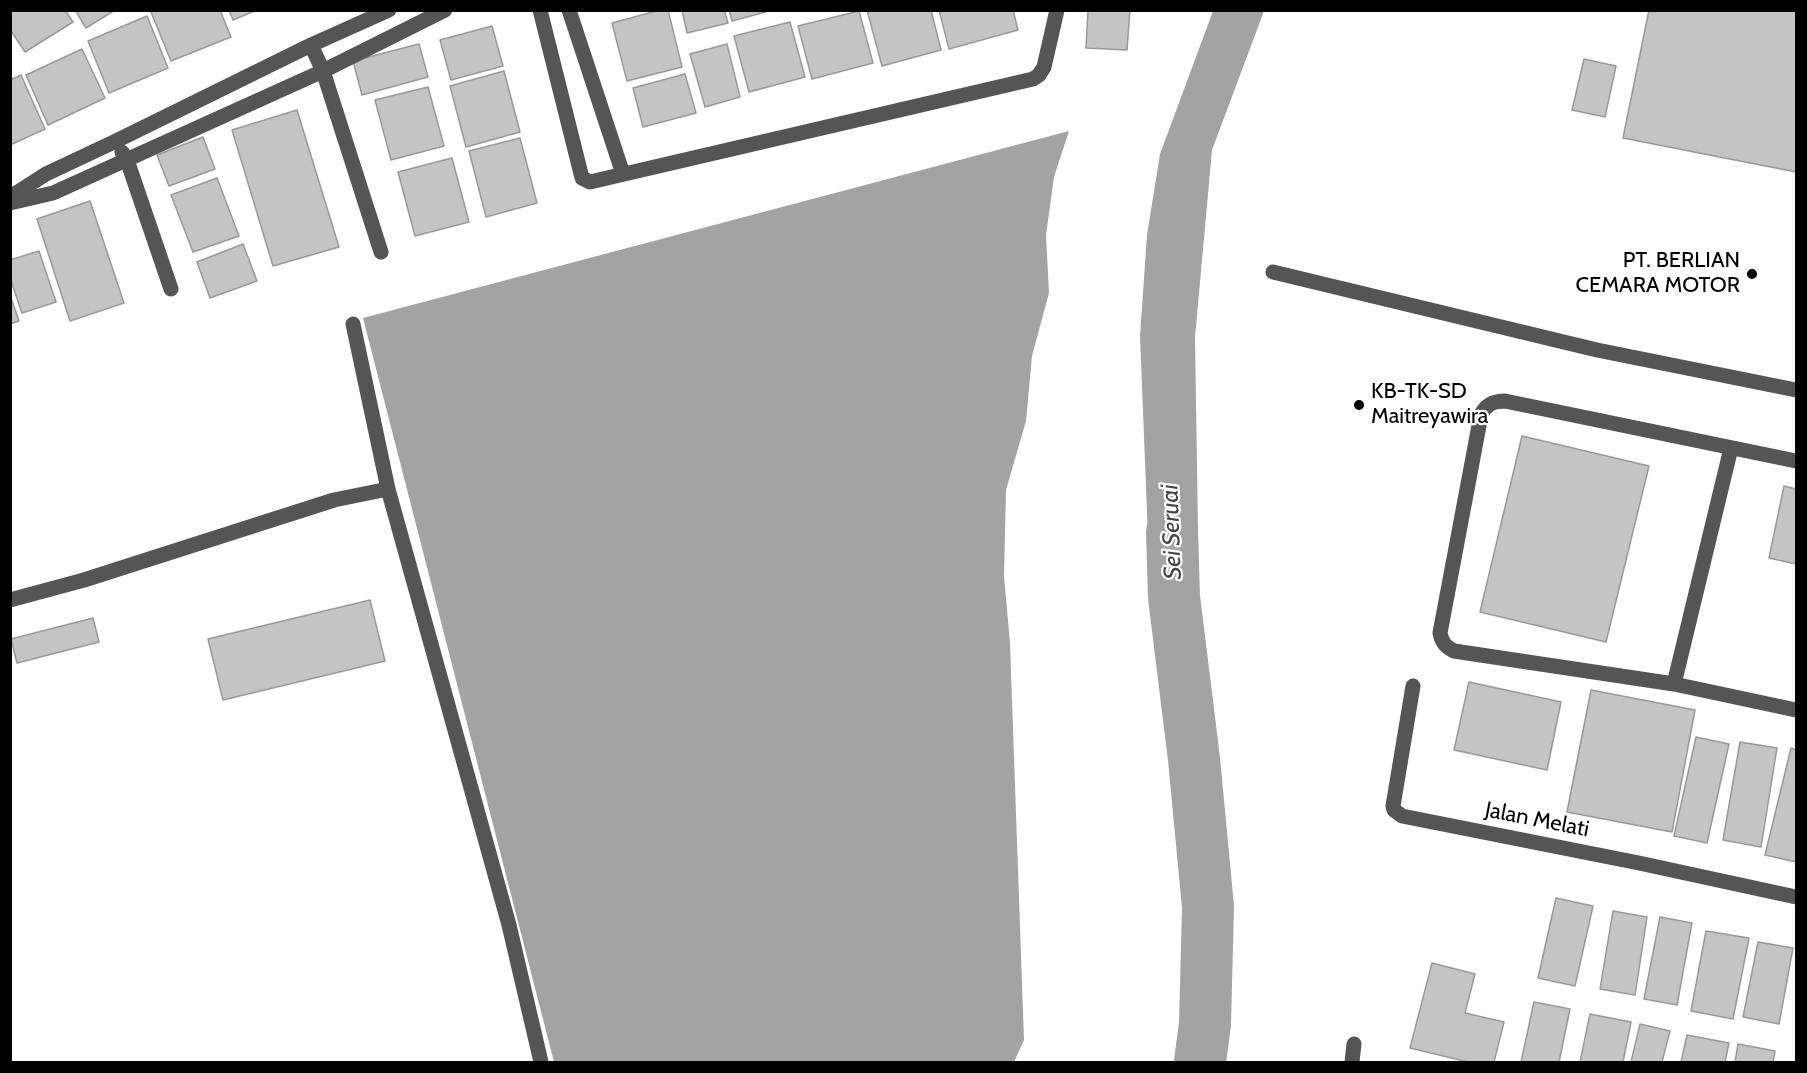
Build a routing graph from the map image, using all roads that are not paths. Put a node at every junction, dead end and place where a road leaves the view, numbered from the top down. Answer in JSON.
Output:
{"nodes":[{"id":1,"x":389,"y":10,"type":"edge"},
{"id":2,"x":445,"y":10,"type":"edge"},
{"id":3,"x":540,"y":10,"type":"edge"},
{"id":4,"x":569,"y":10,"type":"edge"},
{"id":5,"x":1057,"y":10,"type":"edge"},
{"id":6,"x":311,"y":45,"type":"junction"},
{"id":7,"x":323,"y":71,"type":"junction"},
{"id":8,"x":116,"y":141,"type":"junction"},
{"id":9,"x":127,"y":159,"type":"junction"},
{"id":10,"x":624,"y":174,"type":"junction"},
{"id":11,"x":10,"y":196,"type":"edge"},
{"id":12,"x":10,"y":203,"type":"edge"},
{"id":13,"x":381,"y":252,"type":"dead end"},
{"id":14,"x":1273,"y":272,"type":"dead end"},
{"id":15,"x":171,"y":289,"type":"dead end"},
{"id":16,"x":353,"y":324,"type":"dead end"},
{"id":17,"x":1797,"y":390,"type":"edge"},
{"id":18,"x":1731,"y":448,"type":"junction"},
{"id":19,"x":1797,"y":461,"type":"edge"},
{"id":20,"x":388,"y":489,"type":"junction"},
{"id":21,"x":10,"y":600,"type":"edge"},
{"id":22,"x":1674,"y":684,"type":"junction"},
{"id":23,"x":1413,"y":686,"type":"dead end"},
{"id":24,"x":1797,"y":710,"type":"edge"},
{"id":25,"x":1797,"y":897,"type":"edge"},
{"id":26,"x":1354,"y":1044,"type":"dead end"},
{"id":27,"x":541,"y":1062,"type":"edge"},
{"id":28,"x":1352,"y":1062,"type":"edge"}],
"edges":[{"from":1,"to":6,"type":"street"},
{"from":2,"to":7,"type":"street"},
{"from":3,"to":10,"type":"street"},
{"from":4,"to":10,"type":"street"},
{"from":5,"to":10,"type":"street"},
{"from":6,"to":7,"type":"street"},
{"from":6,"to":8,"type":"street"},
{"from":7,"to":9,"type":"street"},
{"from":7,"to":13,"type":"street"},
{"from":8,"to":9,"type":"street"},
{"from":8,"to":11,"type":"street"},
{"from":9,"to":12,"type":"street"},
{"from":9,"to":15,"type":"street"},
{"from":14,"to":17,"type":"street"},
{"from":16,"to":20,"type":"street"},
{"from":18,"to":19,"type":"street"},
{"from":18,"to":22,"type":"street"},
{"from":18,"to":22,"type":"street"},
{"from":20,"to":21,"type":"street"},
{"from":20,"to":27,"type":"street"},
{"from":22,"to":24,"type":"street"},
{"from":23,"to":25,"type":"street","name":"Jalan Melati"},
{"from":26,"to":28,"type":"street"}]}
